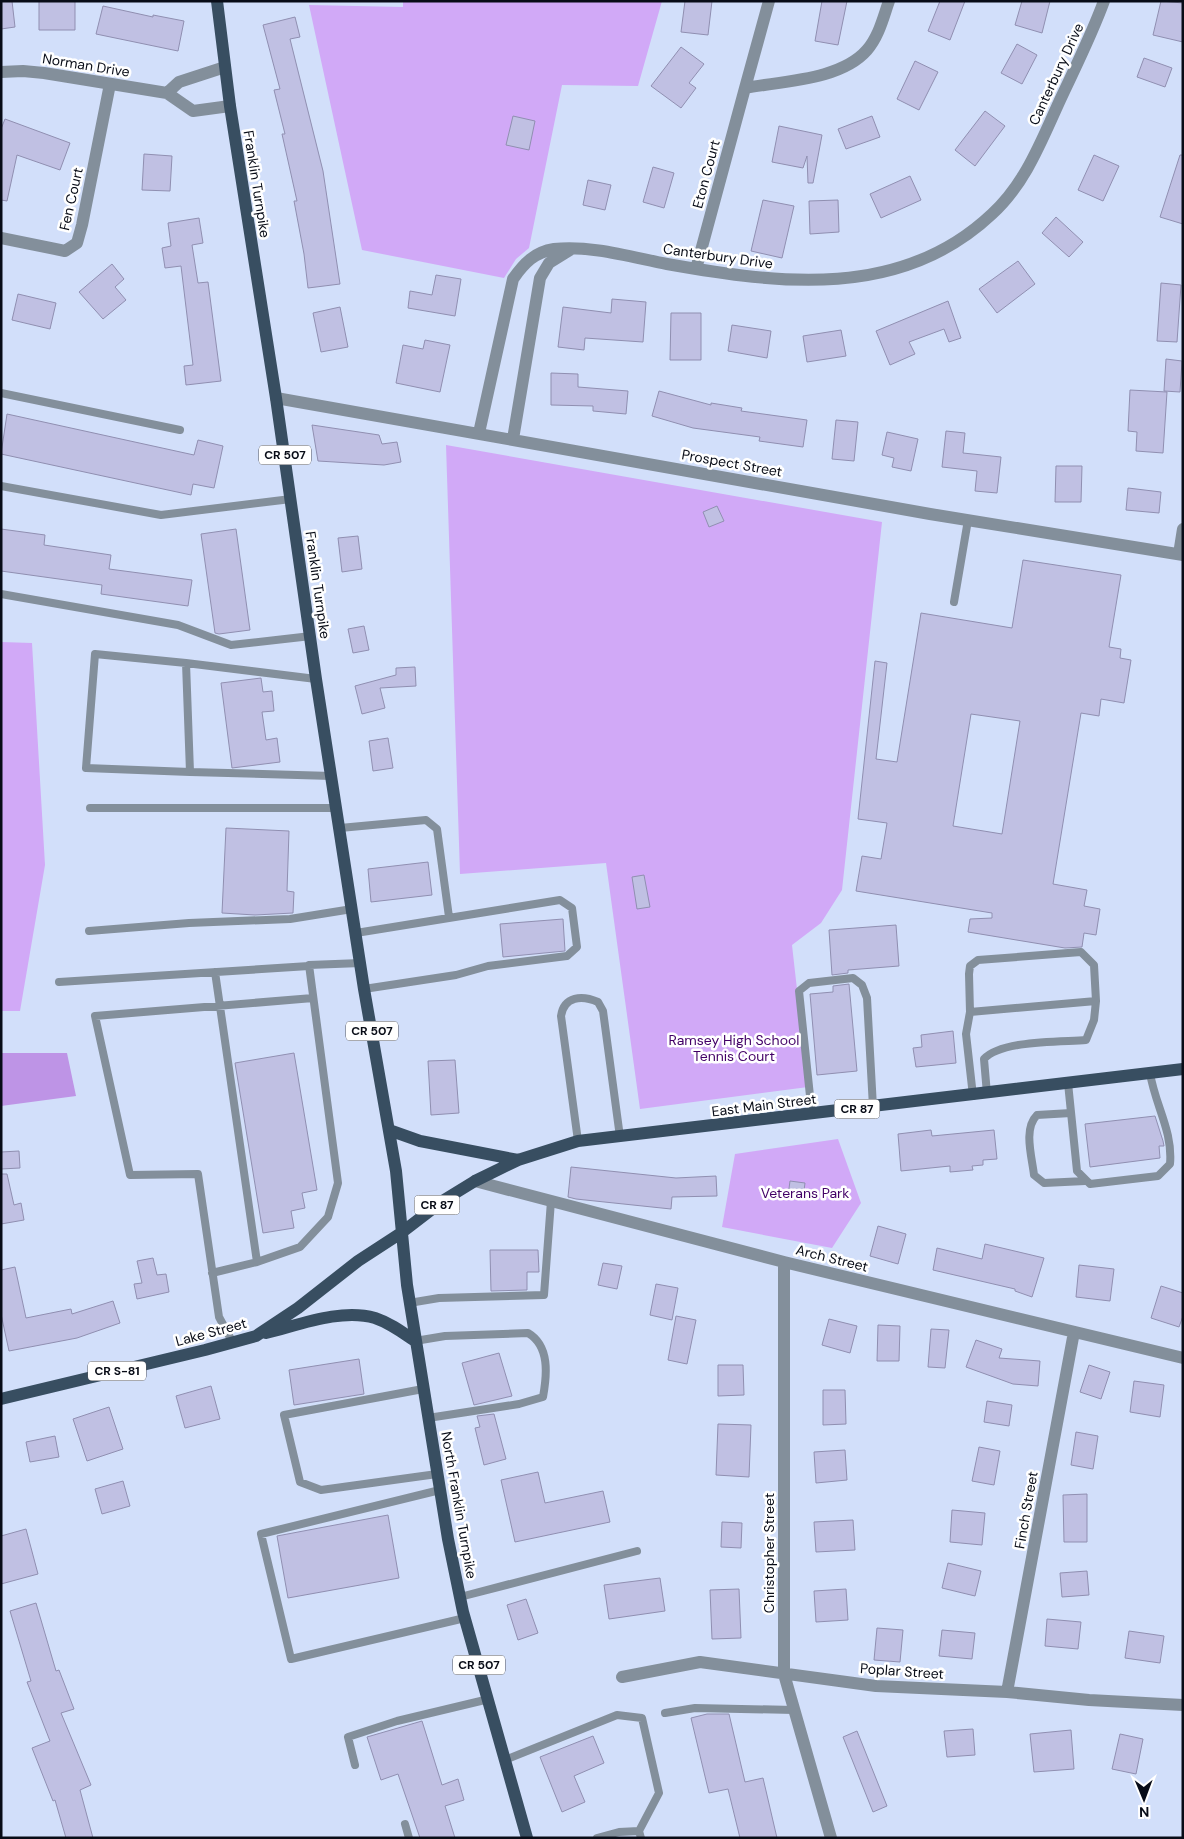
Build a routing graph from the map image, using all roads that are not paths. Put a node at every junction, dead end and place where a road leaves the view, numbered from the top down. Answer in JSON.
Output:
{"nodes":[{"id":1,"x":217,"y":1,"type":"edge"},
{"id":2,"x":769,"y":1,"type":"edge"},
{"id":3,"x":889,"y":1,"type":"edge"},
{"id":4,"x":1104,"y":1,"type":"edge"},
{"id":5,"x":225,"y":67,"type":"junction"},
{"id":6,"x":1,"y":72,"type":"edge"},
{"id":7,"x":110,"y":84,"type":"junction"},
{"id":8,"x":745,"y":88,"type":"junction"},
{"id":9,"x":167,"y":93,"type":"junction"},
{"id":10,"x":230,"y":106,"type":"junction"},
{"id":11,"x":1,"y":238,"type":"edge"},
{"id":12,"x":572,"y":249,"type":"junction"},
{"id":13,"x":696,"y":269,"type":"junction"},
{"id":14,"x":1,"y":393,"type":"edge"},
{"id":15,"x":276,"y":398,"type":"junction"},
{"id":16,"x":180,"y":430,"type":"dead end"},
{"id":17,"x":479,"y":433,"type":"junction"},
{"id":18,"x":513,"y":439,"type":"junction"},
{"id":19,"x":1,"y":486,"type":"edge"},
{"id":20,"x":291,"y":499,"type":"junction"},
{"id":21,"x":968,"y":520,"type":"junction"},
{"id":22,"x":1183,"y":529,"type":"edge"},
{"id":23,"x":1181,"y":554,"type":"edge"},
{"id":24,"x":1,"y":594,"type":"edge"},
{"id":25,"x":954,"y":602,"type":"dead end"},
{"id":26,"x":311,"y":636,"type":"junction"},
{"id":27,"x":186,"y":663,"type":"junction"},
{"id":28,"x":316,"y":679,"type":"junction"},
{"id":29,"x":190,"y":772,"type":"junction"},
{"id":30,"x":332,"y":776,"type":"junction"},
{"id":31,"x":90,"y":808,"type":"dead end"},
{"id":32,"x":337,"y":808,"type":"junction"},
{"id":33,"x":340,"y":828,"type":"junction"},
{"id":34,"x":352,"y":909,"type":"junction"},
{"id":35,"x":448,"y":917,"type":"junction"},
{"id":36,"x":89,"y":931,"type":"dead end"},
{"id":37,"x":356,"y":933,"type":"junction"},
{"id":38,"x":361,"y":963,"type":"junction"},
{"id":39,"x":309,"y":966,"type":"junction"},
{"id":40,"x":215,"y":972,"type":"junction"},
{"id":41,"x":59,"y":982,"type":"dead end"},
{"id":42,"x":364,"y":989,"type":"junction"},
{"id":43,"x":313,"y":998,"type":"junction"},
{"id":44,"x":1096,"y":1001,"type":"junction"},
{"id":45,"x":220,"y":1006,"type":"junction"},
{"id":46,"x":970,"y":1012,"type":"junction"},
{"id":47,"x":1183,"y":1069,"type":"edge"},
{"id":48,"x":1150,"y":1073,"type":"junction"},
{"id":49,"x":1068,"y":1084,"type":"junction"},
{"id":50,"x":986,"y":1094,"type":"junction"},
{"id":51,"x":973,"y":1096,"type":"junction"},
{"id":52,"x":873,"y":1108,"type":"junction"},
{"id":53,"x":1071,"y":1113,"type":"junction"},
{"id":54,"x":812,"y":1115,"type":"junction"},
{"id":55,"x":390,"y":1130,"type":"junction"},
{"id":56,"x":620,"y":1137,"type":"junction"},
{"id":57,"x":578,"y":1141,"type":"junction"},
{"id":58,"x":518,"y":1160,"type":"junction"},
{"id":59,"x":396,"y":1171,"type":"joint"},
{"id":60,"x":475,"y":1181,"type":"junction"},
{"id":61,"x":1085,"y":1181,"type":"junction"},
{"id":62,"x":551,"y":1201,"type":"junction"},
{"id":63,"x":401,"y":1233,"type":"junction"},
{"id":64,"x":257,"y":1262,"type":"junction"},
{"id":65,"x":784,"y":1262,"type":"junction"},
{"id":66,"x":212,"y":1273,"type":"junction"},
{"id":67,"x":409,"y":1303,"type":"junction"},
{"id":68,"x":1074,"y":1332,"type":"junction"},
{"id":69,"x":256,"y":1336,"type":"junction"},
{"id":70,"x":415,"y":1341,"type":"junction"},
{"id":71,"x":233,"y":1343,"type":"junction"},
{"id":72,"x":1183,"y":1358,"type":"edge"},
{"id":73,"x":423,"y":1389,"type":"junction"},
{"id":74,"x":1,"y":1399,"type":"edge"},
{"id":75,"x":428,"y":1418,"type":"junction"},
{"id":76,"x":437,"y":1474,"type":"junction"},
{"id":77,"x":440,"y":1490,"type":"junction"},
{"id":78,"x":636,"y":1551,"type":"dead end"},
{"id":79,"x":460,"y":1597,"type":"junction"},
{"id":80,"x":465,"y":1618,"type":"junction"},
{"id":81,"x":784,"y":1674,"type":"junction"},
{"id":82,"x":622,"y":1677,"type":"dead end"},
{"id":83,"x":1007,"y":1692,"type":"junction"},
{"id":84,"x":489,"y":1699,"type":"junction"},
{"id":85,"x":1183,"y":1705,"type":"edge"},
{"id":86,"x":794,"y":1710,"type":"junction"},
{"id":87,"x":665,"y":1712,"type":"dead end"},
{"id":88,"x":505,"y":1760,"type":"junction"},
{"id":89,"x":356,"y":1765,"type":"dead end"},
{"id":90,"x":404,"y":1824,"type":"dead end"},
{"id":91,"x":640,"y":1834,"type":"edge"},
{"id":92,"x":409,"y":1838,"type":"edge"},
{"id":93,"x":527,"y":1838,"type":"edge"},
{"id":94,"x":596,"y":1838,"type":"edge"},
{"id":95,"x":831,"y":1838,"type":"edge"}],
"edges":[{"from":1,"to":5,"type":"main road","name":"Franklin Turnpike","number":"CR 507"},
{"from":2,"to":8,"type":"street","name":"Eton Court"},
{"from":3,"to":8,"type":"street"},
{"from":4,"to":13,"type":"street","name":"Canterbury Drive"},
{"from":5,"to":9,"type":"street"},
{"from":5,"to":10,"type":"main road","name":"Franklin Turnpike","number":"CR 507"},
{"from":6,"to":7,"type":"street","name":"Norman Drive"},
{"from":7,"to":9,"type":"street","name":"Norman Drive"},
{"from":7,"to":11,"type":"street","name":"Fen Court"},
{"from":8,"to":13,"type":"street","name":"Eton Court"},
{"from":9,"to":10,"type":"street","name":"Norman Drive"},
{"from":10,"to":15,"type":"main road","name":"Franklin Turnpike","number":"CR 507"},
{"from":12,"to":13,"type":"street","name":"Canterbury Drive"},
{"from":12,"to":17,"type":"street","name":"Canterbury Drive"},
{"from":12,"to":18,"type":"street"},
{"from":14,"to":16,"type":"lane"},
{"from":15,"to":17,"type":"street","name":"Prospect Street"},
{"from":15,"to":20,"type":"main road","name":"Franklin Turnpike","number":"CR 507"},
{"from":17,"to":18,"type":"street","name":"Prospect Street"},
{"from":18,"to":21,"type":"street","name":"Prospect Street"},
{"from":19,"to":20,"type":"lane"},
{"from":20,"to":26,"type":"main road","name":"Franklin Turnpike","number":"CR 507"},
{"from":21,"to":23,"type":"street","name":"Prospect Street"},
{"from":21,"to":25,"type":"lane"},
{"from":22,"to":23,"type":"street"},
{"from":24,"to":26,"type":"lane"},
{"from":26,"to":28,"type":"main road","name":"Franklin Turnpike","number":"CR 507"},
{"from":27,"to":28,"type":"lane"},
{"from":27,"to":29,"type":"lane"},
{"from":27,"to":29,"type":"lane"},
{"from":28,"to":30,"type":"main road","name":"Franklin Turnpike","number":"CR 507"},
{"from":29,"to":30,"type":"lane"},
{"from":30,"to":32,"type":"main road","name":"Franklin Turnpike","number":"CR 507"},
{"from":31,"to":32,"type":"lane"},
{"from":32,"to":33,"type":"main road","name":"Franklin Turnpike","number":"CR 507"},
{"from":33,"to":34,"type":"main road","name":"Franklin Turnpike","number":"CR 507"},
{"from":33,"to":35,"type":"lane"},
{"from":34,"to":36,"type":"lane"},
{"from":34,"to":37,"type":"main road","name":"Franklin Turnpike","number":"CR 507"},
{"from":35,"to":37,"type":"lane"},
{"from":35,"to":42,"type":"lane"},
{"from":37,"to":38,"type":"main road","name":"Franklin Turnpike","number":"CR 507"},
{"from":38,"to":39,"type":"lane"},
{"from":38,"to":42,"type":"main road","name":"Franklin Turnpike","number":"CR 507"},
{"from":39,"to":40,"type":"lane"},
{"from":39,"to":43,"type":"lane"},
{"from":40,"to":41,"type":"lane"},
{"from":40,"to":45,"type":"lane"},
{"from":42,"to":55,"type":"main road","name":"Franklin Turnpike","number":"CR 507"},
{"from":43,"to":45,"type":"lane"},
{"from":43,"to":64,"type":"lane"},
{"from":44,"to":46,"type":"lane"},
{"from":44,"to":46,"type":"lane"},
{"from":44,"to":50,"type":"lane"},
{"from":45,"to":64,"type":"lane"},
{"from":45,"to":66,"type":"lane"},
{"from":46,"to":51,"type":"lane"},
{"from":47,"to":48,"type":"main road","name":"East Main Street","number":"CR 87"},
{"from":48,"to":49,"type":"main road","name":"East Main Street","number":"CR 87"},
{"from":48,"to":61,"type":"lane"},
{"from":49,"to":50,"type":"main road","name":"East Main Street","number":"CR 87"},
{"from":49,"to":53,"type":"lane"},
{"from":50,"to":51,"type":"main road","name":"East Main Street","number":"CR 87"},
{"from":51,"to":52,"type":"main road","name":"East Main Street","number":"CR 87"},
{"from":52,"to":54,"type":"main road","name":"East Main Street","number":"CR 87"},
{"from":52,"to":54,"type":"lane"},
{"from":53,"to":61,"type":"lane"},
{"from":53,"to":61,"type":"lane"},
{"from":54,"to":56,"type":"main road","name":"East Main Street","number":"CR 87"},
{"from":55,"to":58,"type":"main road"},
{"from":55,"to":59,"type":"main road","name":"Franklin Turnpike","number":"CR 507"},
{"from":56,"to":57,"type":"main road","name":"East Main Street","number":"CR 87"},
{"from":56,"to":57,"type":"lane"},
{"from":57,"to":58,"type":"main road","name":"East Main Street","number":"CR 87"},
{"from":58,"to":60,"type":"main road","name":"East Main Street"},
{"from":59,"to":63,"type":"main road","name":"North Franklin Turnpike","number":"CR 507"},
{"from":60,"to":62,"type":"street","name":"Arch Street"},
{"from":60,"to":63,"type":"main road","number":"CR 87"},
{"from":62,"to":65,"type":"street","name":"Arch Street"},
{"from":62,"to":67,"type":"lane"},
{"from":63,"to":67,"type":"main road","name":"North Franklin Turnpike","number":"CR 507"},
{"from":63,"to":69,"type":"main road","name":"Lake Street","number":"CR S-81"},
{"from":64,"to":66,"type":"lane"},
{"from":65,"to":68,"type":"street","name":"Arch Street"},
{"from":65,"to":81,"type":"street","name":"Christopher Street"},
{"from":66,"to":71,"type":"lane"},
{"from":67,"to":70,"type":"main road","name":"North Franklin Turnpike","number":"CR 507"},
{"from":68,"to":72,"type":"street","name":"Arch Street"},
{"from":68,"to":83,"type":"street","name":"Finch Street"},
{"from":69,"to":70,"type":"main road"},
{"from":69,"to":71,"type":"main road","name":"Lake Street","number":"CR S-81"},
{"from":70,"to":73,"type":"main road","name":"North Franklin Turnpike","number":"CR 507"},
{"from":70,"to":75,"type":"lane"},
{"from":71,"to":74,"type":"main road","name":"Lake Street","number":"CR S-81"},
{"from":73,"to":75,"type":"main road","name":"North Franklin Turnpike","number":"CR 507"},
{"from":73,"to":76,"type":"lane"},
{"from":75,"to":76,"type":"main road","name":"North Franklin Turnpike","number":"CR 507"},
{"from":76,"to":77,"type":"main road","name":"North Franklin Turnpike","number":"CR 507"},
{"from":77,"to":79,"type":"main road","name":"North Franklin Turnpike","number":"CR 507"},
{"from":77,"to":80,"type":"lane"},
{"from":78,"to":79,"type":"lane"},
{"from":79,"to":80,"type":"main road","name":"North Franklin Turnpike","number":"CR 507"},
{"from":80,"to":84,"type":"main road","name":"North Franklin Turnpike","number":"CR 507"},
{"from":81,"to":82,"type":"street","name":"Poplar Street"},
{"from":81,"to":83,"type":"street","name":"Poplar Street"},
{"from":81,"to":86,"type":"street","name":"Christopher Street"},
{"from":83,"to":85,"type":"street","name":"Poplar Street"},
{"from":84,"to":88,"type":"main road","name":"North Franklin Turnpike","number":"CR 507"},
{"from":84,"to":89,"type":"lane"},
{"from":86,"to":87,"type":"lane"},
{"from":86,"to":95,"type":"street","name":"Christopher Street"},
{"from":88,"to":91,"type":"lane"},
{"from":88,"to":93,"type":"main road","name":"North Franklin Turnpike","number":"CR 507"},
{"from":90,"to":92,"type":"lane"},
{"from":91,"to":94,"type":"lane"}]}
